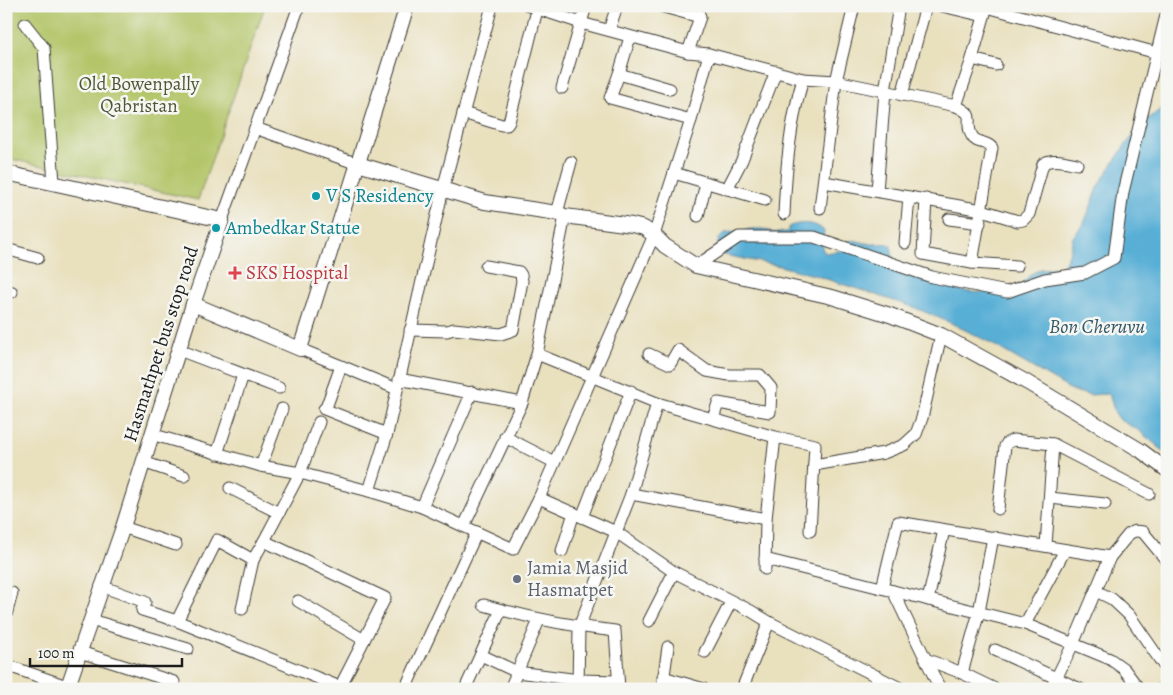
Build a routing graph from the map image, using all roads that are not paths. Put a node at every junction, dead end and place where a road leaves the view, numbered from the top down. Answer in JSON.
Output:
{"nodes":[{"id":1,"x":299,"y":6,"type":"edge"},
{"id":2,"x":407,"y":6,"type":"edge"},
{"id":3,"x":492,"y":6,"type":"edge"},
{"id":4,"x":586,"y":6,"type":"edge"},
{"id":5,"x":617,"y":6,"type":"edge"},
{"id":6,"x":854,"y":6,"type":"edge"},
{"id":7,"x":899,"y":6,"type":"edge"},
{"id":8,"x":926,"y":6,"type":"edge"},
{"id":9,"x":942,"y":6,"type":"edge"},
{"id":10,"x":535,"y":7,"type":"edge"},
{"id":11,"x":666,"y":7,"type":"edge"},
{"id":12,"x":986,"y":10,"type":"edge"},
{"id":13,"x":1167,"y":11,"type":"edge"},
{"id":14,"x":698,"y":12,"type":"edge"},
{"id":15,"x":581,"y":23,"type":"junction"},
{"id":16,"x":25,"y":24,"type":"dead end"},
{"id":17,"x":609,"y":30,"type":"junction"},
{"id":18,"x":630,"y":37,"type":"junction"},
{"id":19,"x":688,"y":52,"type":"junction"},
{"id":20,"x":1157,"y":53,"type":"junction"},
{"id":21,"x":709,"y":54,"type":"junction"},
{"id":22,"x":972,"y":59,"type":"junction"},
{"id":23,"x":996,"y":65,"type":"dead end"},
{"id":24,"x":776,"y":71,"type":"junction"},
{"id":25,"x":619,"y":74,"type":"junction"},
{"id":26,"x":803,"y":79,"type":"junction"},
{"id":27,"x":836,"y":81,"type":"junction"},
{"id":28,"x":562,"y":88,"type":"dead end"},
{"id":29,"x":670,"y":89,"type":"dead end"},
{"id":30,"x":885,"y":91,"type":"junction"},
{"id":31,"x":902,"y":95,"type":"junction"},
{"id":32,"x":956,"y":106,"type":"junction"},
{"id":33,"x":463,"y":113,"type":"junction"},
{"id":34,"x":691,"y":120,"type":"junction"},
{"id":35,"x":255,"y":128,"type":"junction"},
{"id":36,"x":571,"y":162,"type":"dead end"},
{"id":37,"x":358,"y":164,"type":"junction"},
{"id":38,"x":1077,"y":164,"type":"dead end"},
{"id":39,"x":6,"y":173,"type":"edge"},
{"id":40,"x":674,"y":173,"type":"junction"},
{"id":41,"x":824,"y":182,"type":"junction"},
{"id":42,"x":706,"y":183,"type":"junction"},
{"id":43,"x":54,"y":184,"type":"junction"},
{"id":44,"x":443,"y":189,"type":"junction"},
{"id":45,"x":727,"y":189,"type":"junction"},
{"id":46,"x":877,"y":191,"type":"junction"},
{"id":47,"x":909,"y":197,"type":"junction"},
{"id":48,"x":926,"y":199,"type":"junction"},
{"id":49,"x":764,"y":200,"type":"dead end"},
{"id":50,"x":820,"y":208,"type":"dead end"},
{"id":51,"x":982,"y":210,"type":"junction"},
{"id":52,"x":784,"y":214,"type":"dead end"},
{"id":53,"x":561,"y":215,"type":"junction"},
{"id":54,"x":698,"y":216,"type":"dead end"},
{"id":55,"x":949,"y":219,"type":"dead end"},
{"id":56,"x":222,"y":220,"type":"junction"},
{"id":57,"x":980,"y":223,"type":"junction"},
{"id":58,"x":654,"y":235,"type":"junction"},
{"id":59,"x":905,"y":243,"type":"dead end"},
{"id":60,"x":6,"y":249,"type":"edge"},
{"id":61,"x":38,"y":258,"type":"dead end"},
{"id":62,"x":972,"y":263,"type":"junction"},
{"id":63,"x":486,"y":266,"type":"dead end"},
{"id":64,"x":696,"y":266,"type":"junction"},
{"id":65,"x":1017,"y":266,"type":"dead end"},
{"id":66,"x":193,"y":304,"type":"junction"},
{"id":67,"x":410,"y":330,"type":"junction"},
{"id":68,"x":942,"y":335,"type":"junction"},
{"id":69,"x":300,"y":349,"type":"junction"},
{"id":70,"x":179,"y":350,"type":"junction"},
{"id":71,"x":537,"y":354,"type":"junction"},
{"id":72,"x":649,"y":354,"type":"dead end"},
{"id":73,"x":341,"y":366,"type":"junction"},
{"id":74,"x":243,"y":375,"type":"junction"},
{"id":75,"x":592,"y":378,"type":"junction"},
{"id":76,"x":398,"y":384,"type":"junction"},
{"id":77,"x":279,"y":388,"type":"dead end"},
{"id":78,"x":472,"y":392,"type":"junction"},
{"id":79,"x":631,"y":392,"type":"junction"},
{"id":80,"x":522,"y":403,"type":"junction"},
{"id":81,"x":657,"y":403,"type":"junction"},
{"id":82,"x":282,"y":409,"type":"dead end"},
{"id":83,"x":713,"y":419,"type":"junction"},
{"id":84,"x":318,"y":422,"type":"dead end"},
{"id":85,"x":152,"y":434,"type":"junction"},
{"id":86,"x":387,"y":434,"type":"junction"},
{"id":87,"x":505,"y":437,"type":"junction"},
{"id":88,"x":775,"y":437,"type":"junction"},
{"id":89,"x":1053,"y":444,"type":"junction"},
{"id":90,"x":217,"y":454,"type":"junction"},
{"id":91,"x":143,"y":462,"type":"junction"},
{"id":92,"x":554,"y":462,"type":"junction"},
{"id":93,"x":814,"y":464,"type":"junction"},
{"id":94,"x":261,"y":466,"type":"junction"},
{"id":95,"x":1167,"y":470,"type":"edge"},
{"id":96,"x":300,"y":473,"type":"junction"},
{"id":97,"x":184,"y":476,"type":"dead end"},
{"id":98,"x":230,"y":488,"type":"dead end"},
{"id":99,"x":369,"y":491,"type":"junction"},
{"id":100,"x":631,"y":494,"type":"junction"},
{"id":101,"x":1149,"y":494,"type":"dead end"},
{"id":102,"x":538,"y":498,"type":"junction"},
{"id":103,"x":1050,"y":498,"type":"junction"},
{"id":104,"x":1105,"y":504,"type":"dead end"},
{"id":105,"x":422,"y":507,"type":"junction"},
{"id":106,"x":998,"y":509,"type":"dead end"},
{"id":107,"x":279,"y":513,"type":"junction"},
{"id":108,"x":578,"y":515,"type":"junction"},
{"id":109,"x":766,"y":519,"type":"junction"},
{"id":110,"x":464,"y":526,"type":"junction"},
{"id":111,"x":123,"y":527,"type":"junction"},
{"id":112,"x":810,"y":530,"type":"dead end"},
{"id":113,"x":944,"y":530,"type":"junction"},
{"id":114,"x":478,"y":532,"type":"junction"},
{"id":115,"x":616,"y":532,"type":"junction"},
{"id":116,"x":993,"y":538,"type":"junction"},
{"id":117,"x":264,"y":541,"type":"junction"},
{"id":118,"x":176,"y":545,"type":"dead end"},
{"id":119,"x":1046,"y":546,"type":"junction"},
{"id":120,"x":1065,"y":550,"type":"junction"},
{"id":121,"x":562,"y":551,"type":"dead end"},
{"id":122,"x":1110,"y":557,"type":"junction"},
{"id":123,"x":253,"y":560,"type":"junction"},
{"id":124,"x":1167,"y":561,"type":"edge"},
{"id":125,"x":674,"y":572,"type":"junction"},
{"id":126,"x":101,"y":586,"type":"junction"},
{"id":127,"x":887,"y":589,"type":"junction"},
{"id":128,"x":1096,"y":591,"type":"junction"},
{"id":129,"x":12,"y":593,"type":"dead end"},
{"id":130,"x":928,"y":600,"type":"junction"},
{"id":131,"x":298,"y":601,"type":"dead end"},
{"id":132,"x":731,"y":602,"type":"junction"},
{"id":133,"x":484,"y":605,"type":"dead end"},
{"id":134,"x":242,"y":609,"type":"dead end"},
{"id":135,"x":501,"y":610,"type":"junction"},
{"id":136,"x":979,"y":612,"type":"junction"},
{"id":137,"x":6,"y":615,"type":"edge"},
{"id":138,"x":91,"y":620,"type":"junction"},
{"id":139,"x":177,"y":620,"type":"junction"},
{"id":140,"x":538,"y":620,"type":"junction"},
{"id":141,"x":649,"y":621,"type":"dead end"},
{"id":142,"x":769,"y":622,"type":"junction"},
{"id":143,"x":1025,"y":624,"type":"junction"},
{"id":144,"x":579,"y":627,"type":"junction"},
{"id":145,"x":364,"y":640,"type":"junction"},
{"id":146,"x":1073,"y":644,"type":"junction"},
{"id":147,"x":668,"y":647,"type":"dead end"},
{"id":148,"x":188,"y":649,"type":"dead end"},
{"id":149,"x":995,"y":650,"type":"dead end"},
{"id":150,"x":80,"y":652,"type":"junction"},
{"id":151,"x":705,"y":652,"type":"dead end"},
{"id":152,"x":481,"y":655,"type":"junction"},
{"id":153,"x":928,"y":660,"type":"junction"},
{"id":154,"x":6,"y":665,"type":"edge"},
{"id":155,"x":1167,"y":670,"type":"edge"},
{"id":156,"x":517,"y":672,"type":"junction"},
{"id":157,"x":962,"y":672,"type":"junction"},
{"id":158,"x":879,"y":677,"type":"junction"},
{"id":159,"x":1058,"y":677,"type":"junction"},
{"id":160,"x":174,"y":682,"type":"dead end"},
{"id":161,"x":663,"y":683,"type":"edge"},
{"id":162,"x":579,"y":684,"type":"edge"},
{"id":163,"x":1167,"y":684,"type":"edge"},
{"id":164,"x":619,"y":685,"type":"edge"},
{"id":165,"x":70,"y":688,"type":"edge"},
{"id":166,"x":744,"y":688,"type":"edge"},
{"id":167,"x":405,"y":689,"type":"edge"},
{"id":168,"x":465,"y":689,"type":"edge"},
{"id":169,"x":510,"y":689,"type":"edge"},
{"id":170,"x":704,"y":689,"type":"edge"},
{"id":171,"x":872,"y":689,"type":"edge"},
{"id":172,"x":902,"y":689,"type":"edge"},
{"id":173,"x":940,"y":689,"type":"edge"},
{"id":174,"x":995,"y":689,"type":"edge"},
{"id":175,"x":1051,"y":689,"type":"edge"},
{"id":176,"x":1080,"y":689,"type":"edge"},
{"id":177,"x":1139,"y":689,"type":"edge"},
{"id":178,"x":1161,"y":689,"type":"edge"}],
"edges":[{"from":1,"to":35,"type":"street"},
{"from":2,"to":37,"type":"street"},
{"from":3,"to":33,"type":"street"},
{"from":4,"to":15,"type":"street"},
{"from":5,"to":17,"type":"street"},
{"from":6,"to":27,"type":"street"},
{"from":7,"to":30,"type":"street"},
{"from":8,"to":31,"type":"street"},
{"from":9,"to":12,"type":"street"},
{"from":10,"to":15,"type":"street"},
{"from":10,"to":33,"type":"street"},
{"from":11,"to":14,"type":"street"},
{"from":12,"to":20,"type":"street"},
{"from":12,"to":22,"type":"street"},
{"from":13,"to":20,"type":"street"},
{"from":14,"to":19,"type":"street"},
{"from":15,"to":17,"type":"street"},
{"from":15,"to":28,"type":"street"},
{"from":16,"to":43,"type":"street"},
{"from":17,"to":18,"type":"street"},
{"from":18,"to":19,"type":"street"},
{"from":18,"to":25,"type":"street"},
{"from":19,"to":21,"type":"street"},
{"from":20,"to":64,"type":"street"},
{"from":21,"to":24,"type":"street"},
{"from":21,"to":34,"type":"street"},
{"from":22,"to":23,"type":"street"},
{"from":22,"to":32,"type":"street"},
{"from":24,"to":26,"type":"street"},
{"from":24,"to":45,"type":"street"},
{"from":25,"to":29,"type":"street"},
{"from":25,"to":34,"type":"street"},
{"from":26,"to":27,"type":"street"},
{"from":26,"to":52,"type":"street"},
{"from":27,"to":30,"type":"street"},
{"from":27,"to":41,"type":"street"},
{"from":30,"to":31,"type":"street"},
{"from":30,"to":46,"type":"street"},
{"from":31,"to":32,"type":"street"},
{"from":32,"to":51,"type":"street"},
{"from":33,"to":44,"type":"street"},
{"from":34,"to":40,"type":"street"},
{"from":35,"to":37,"type":"street"},
{"from":35,"to":56,"type":"street"},
{"from":36,"to":53,"type":"street"},
{"from":37,"to":44,"type":"street"},
{"from":37,"to":69,"type":"street"},
{"from":38,"to":51,"type":"street"},
{"from":39,"to":43,"type":"street"},
{"from":40,"to":42,"type":"street"},
{"from":40,"to":58,"type":"street"},
{"from":41,"to":46,"type":"street"},
{"from":41,"to":50,"type":"street"},
{"from":42,"to":45,"type":"street"},
{"from":42,"to":54,"type":"street"},
{"from":43,"to":56,"type":"street"},
{"from":44,"to":53,"type":"street"},
{"from":44,"to":67,"type":"street"},
{"from":45,"to":49,"type":"street"},
{"from":46,"to":47,"type":"street"},
{"from":47,"to":48,"type":"street"},
{"from":47,"to":59,"type":"street"},
{"from":48,"to":51,"type":"street"},
{"from":48,"to":62,"type":"street"},
{"from":51,"to":57,"type":"street"},
{"from":53,"to":58,"type":"street"},
{"from":53,"to":71,"type":"street"},
{"from":55,"to":57,"type":"street"},
{"from":56,"to":66,"type":"street","name":"Hasmathpet bus stop road"},
{"from":57,"to":62,"type":"street"},
{"from":58,"to":64,"type":"street"},
{"from":58,"to":75,"type":"street"},
{"from":60,"to":61,"type":"street"},
{"from":62,"to":65,"type":"street"},
{"from":63,"to":67,"type":"street"},
{"from":64,"to":68,"type":"street"},
{"from":66,"to":69,"type":"street"},
{"from":66,"to":70,"type":"street","name":"Hasmathpet bus stop road"},
{"from":67,"to":76,"type":"street"},
{"from":68,"to":93,"type":"street"},
{"from":68,"to":95,"type":"street"},
{"from":69,"to":73,"type":"street"},
{"from":70,"to":74,"type":"street"},
{"from":70,"to":85,"type":"street","name":"Hasmathpet bus stop road"},
{"from":71,"to":75,"type":"street"},
{"from":71,"to":80,"type":"street"},
{"from":72,"to":83,"type":"street"},
{"from":73,"to":76,"type":"street"},
{"from":73,"to":86,"type":"street"},
{"from":74,"to":77,"type":"street"},
{"from":74,"to":90,"type":"street"},
{"from":75,"to":79,"type":"street"},
{"from":75,"to":92,"type":"street"},
{"from":76,"to":78,"type":"street"},
{"from":76,"to":86,"type":"street"},
{"from":78,"to":80,"type":"street"},
{"from":78,"to":105,"type":"street"},
{"from":79,"to":81,"type":"street"},
{"from":79,"to":108,"type":"street"},
{"from":80,"to":87,"type":"street"},
{"from":81,"to":83,"type":"street"},
{"from":81,"to":100,"type":"street"},
{"from":82,"to":94,"type":"street"},
{"from":83,"to":88,"type":"street"},
{"from":84,"to":96,"type":"street"},
{"from":85,"to":90,"type":"street"},
{"from":85,"to":91,"type":"street","name":"Hasmathpet bus stop road"},
{"from":86,"to":99,"type":"street"},
{"from":87,"to":92,"type":"street"},
{"from":87,"to":110,"type":"street"},
{"from":88,"to":93,"type":"street"},
{"from":88,"to":109,"type":"street"},
{"from":89,"to":101,"type":"street"},
{"from":89,"to":103,"type":"street"},
{"from":89,"to":106,"type":"street"},
{"from":90,"to":94,"type":"street"},
{"from":91,"to":97,"type":"street"},
{"from":91,"to":111,"type":"street","name":"Hasmathpet bus stop road"},
{"from":92,"to":102,"type":"street"},
{"from":93,"to":112,"type":"street"},
{"from":94,"to":96,"type":"street"},
{"from":96,"to":99,"type":"street"},
{"from":96,"to":107,"type":"street"},
{"from":98,"to":107,"type":"street"},
{"from":99,"to":105,"type":"street"},
{"from":100,"to":109,"type":"street"},
{"from":100,"to":115,"type":"street"},
{"from":102,"to":108,"type":"street"},
{"from":102,"to":114,"type":"street"},
{"from":103,"to":104,"type":"street"},
{"from":103,"to":119,"type":"street"},
{"from":105,"to":110,"type":"street"},
{"from":107,"to":117,"type":"street"},
{"from":108,"to":115,"type":"street"},
{"from":108,"to":121,"type":"street"},
{"from":109,"to":127,"type":"street"},
{"from":110,"to":114,"type":"street"},
{"from":111,"to":118,"type":"street"},
{"from":111,"to":126,"type":"street","name":"Hasmathpet bus stop road"},
{"from":113,"to":116,"type":"street"},
{"from":113,"to":127,"type":"street"},
{"from":113,"to":130,"type":"street"},
{"from":114,"to":167,"type":"street"},
{"from":115,"to":125,"type":"street"},
{"from":115,"to":144,"type":"street"},
{"from":116,"to":119,"type":"street"},
{"from":116,"to":136,"type":"street"},
{"from":117,"to":123,"type":"street"},
{"from":117,"to":145,"type":"street"},
{"from":119,"to":120,"type":"street"},
{"from":120,"to":122,"type":"street"},
{"from":120,"to":143,"type":"street"},
{"from":122,"to":124,"type":"street"},
{"from":122,"to":128,"type":"street"},
{"from":123,"to":134,"type":"street"},
{"from":123,"to":139,"type":"street"},
{"from":125,"to":132,"type":"street"},
{"from":125,"to":141,"type":"street"},
{"from":126,"to":138,"type":"street","name":"Hasmathpet bus stop road"},
{"from":126,"to":139,"type":"street"},
{"from":127,"to":130,"type":"street"},
{"from":127,"to":153,"type":"street"},
{"from":128,"to":146,"type":"street"},
{"from":128,"to":155,"type":"street"},
{"from":129,"to":137,"type":"street"},
{"from":130,"to":136,"type":"street"},
{"from":131,"to":145,"type":"street"},
{"from":132,"to":142,"type":"street"},
{"from":132,"to":151,"type":"street"},
{"from":133,"to":135,"type":"street"},
{"from":135,"to":140,"type":"street"},
{"from":135,"to":152,"type":"street"},
{"from":136,"to":143,"type":"street"},
{"from":136,"to":157,"type":"street"},
{"from":138,"to":148,"type":"street"},
{"from":138,"to":150,"type":"street","name":"Hasmathpet bus stop road"},
{"from":139,"to":145,"type":"street"},
{"from":140,"to":144,"type":"street"},
{"from":140,"to":156,"type":"street"},
{"from":142,"to":158,"type":"street"},
{"from":142,"to":166,"type":"street"},
{"from":143,"to":146,"type":"street"},
{"from":144,"to":162,"type":"street"},
{"from":144,"to":164,"type":"street"},
{"from":146,"to":159,"type":"street"},
{"from":146,"to":177,"type":"street"},
{"from":147,"to":161,"type":"street"},
{"from":149,"to":159,"type":"street"},
{"from":150,"to":160,"type":"street"},
{"from":150,"to":165,"type":"street","name":"Hasmathpet bus stop road"},
{"from":152,"to":156,"type":"street"},
{"from":152,"to":168,"type":"street"},
{"from":153,"to":157,"type":"street"},
{"from":153,"to":173,"type":"street"},
{"from":154,"to":165,"type":"street"},
{"from":156,"to":162,"type":"street"},
{"from":156,"to":169,"type":"street"},
{"from":157,"to":174,"type":"street"},
{"from":158,"to":171,"type":"street"},
{"from":158,"to":172,"type":"street"},
{"from":159,"to":175,"type":"street"},
{"from":159,"to":176,"type":"street"},
{"from":161,"to":170,"type":"street"},
{"from":162,"to":164,"type":"street"},
{"from":163,"to":178,"type":"street"}]}
